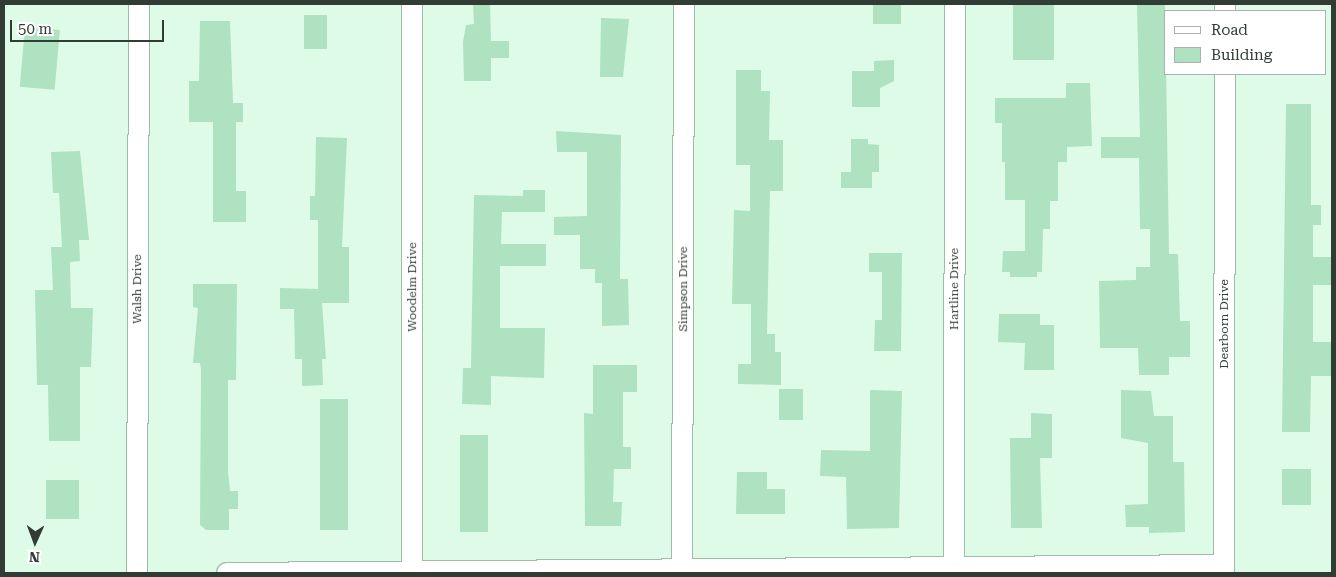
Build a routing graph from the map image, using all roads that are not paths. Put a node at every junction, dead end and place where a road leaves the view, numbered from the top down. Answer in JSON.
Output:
{"nodes":[{"id":1,"x":139,"y":4,"type":"edge"},
{"id":2,"x":412,"y":4,"type":"edge"},
{"id":3,"x":684,"y":4,"type":"edge"},
{"id":4,"x":956,"y":4,"type":"edge"},
{"id":5,"x":1226,"y":75,"type":"edge"},
{"id":6,"x":954,"y":569,"type":"edge"},
{"id":7,"x":1224,"y":569,"type":"edge"},
{"id":8,"x":682,"y":570,"type":"edge"},
{"id":9,"x":412,"y":571,"type":"junction"},
{"id":10,"x":137,"y":573,"type":"edge"},
{"id":11,"x":227,"y":573,"type":"edge"}],
"edges":[{"from":1,"to":10,"type":"street","name":"Walsh Drive"},
{"from":2,"to":9,"type":"street","name":"Woodelm Drive"},
{"from":3,"to":8,"type":"street","name":"Simpson Drive"},
{"from":4,"to":6,"type":"street","name":"Hartline Drive"},
{"from":5,"to":7,"type":"street","name":"Dearborn Drive"},
{"from":6,"to":7,"type":"street"},
{"from":6,"to":8,"type":"street"},
{"from":8,"to":9,"type":"street"},
{"from":9,"to":11,"type":"street"}]}
